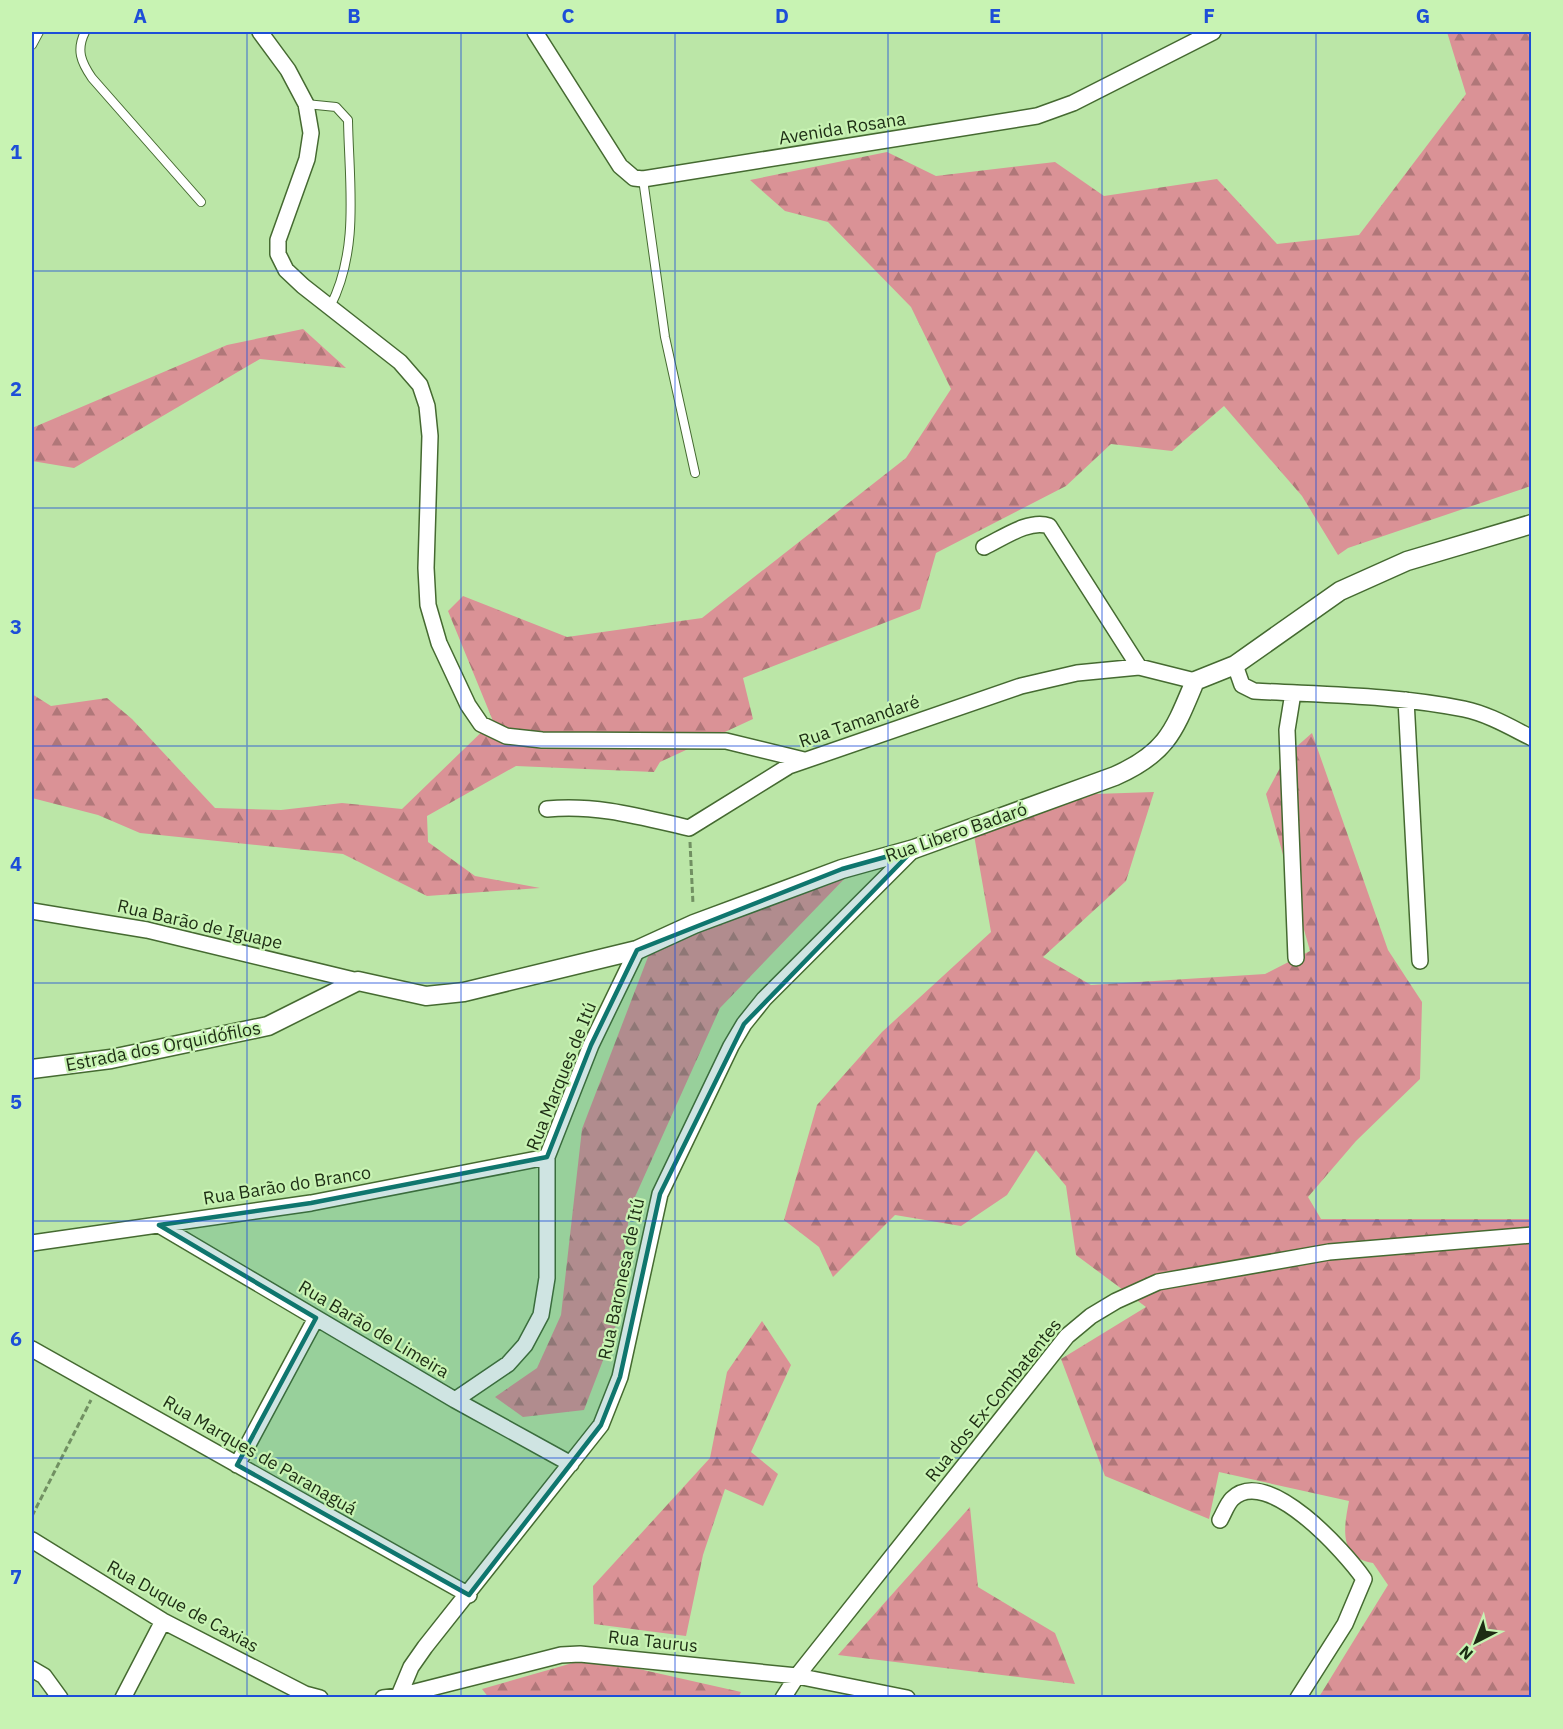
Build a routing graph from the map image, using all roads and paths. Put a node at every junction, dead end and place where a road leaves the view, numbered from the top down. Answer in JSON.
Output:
{"nodes":[{"id":1,"x":39,"y":32,"type":"edge"},
{"id":2,"x":85,"y":32,"type":"edge"},
{"id":3,"x":260,"y":32,"type":"edge"},
{"id":4,"x":535,"y":32,"type":"edge"},
{"id":5,"x":1213,"y":32,"type":"edge"},
{"id":6,"x":32,"y":45,"type":"edge"},
{"id":7,"x":306,"y":104,"type":"junction"},
{"id":8,"x":643,"y":179,"type":"junction"},
{"id":9,"x":201,"y":202,"type":"dead end"},
{"id":10,"x":330,"y":307,"type":"junction"},
{"id":11,"x":695,"y":473,"type":"dead end"},
{"id":12,"x":1532,"y":524,"type":"edge"},
{"id":13,"x":984,"y":547,"type":"dead end"},
{"id":14,"x":1235,"y":665,"type":"junction"},
{"id":15,"x":1139,"y":667,"type":"junction"},
{"id":16,"x":1195,"y":681,"type":"junction"},
{"id":17,"x":1293,"y":693,"type":"junction"},
{"id":18,"x":1406,"y":700,"type":"junction"},
{"id":19,"x":1532,"y":738,"type":"edge"},
{"id":20,"x":804,"y":760,"type":"junction"},
{"id":21,"x":547,"y":808,"type":"dead end"},
{"id":22,"x":689,"y":828,"type":"junction"},
{"id":23,"x":914,"y":849,"type":"junction"},
{"id":24,"x":32,"y":911,"type":"edge"},
{"id":25,"x":694,"y":924,"type":"junction"},
{"id":26,"x":637,"y":950,"type":"junction"},
{"id":27,"x":1296,"y":958,"type":"dead end"},
{"id":28,"x":1420,"y":961,"type":"dead end"},
{"id":29,"x":358,"y":981,"type":"junction"},
{"id":30,"x":32,"y":1069,"type":"edge"},
{"id":31,"x":547,"y":1157,"type":"junction"},
{"id":32,"x":159,"y":1225,"type":"junction"},
{"id":33,"x":1532,"y":1235,"type":"edge"},
{"id":34,"x":32,"y":1243,"type":"edge"},
{"id":35,"x":316,"y":1318,"type":"junction"},
{"id":36,"x":32,"y":1349,"type":"edge"},
{"id":37,"x":99,"y":1384,"type":"junction"},
{"id":38,"x":455,"y":1400,"type":"junction"},
{"id":39,"x":571,"y":1464,"type":"junction"},
{"id":40,"x":237,"y":1465,"type":"junction"},
{"id":41,"x":32,"y":1516,"type":"edge"},
{"id":42,"x":1220,"y":1520,"type":"dead end"},
{"id":43,"x":32,"y":1540,"type":"edge"},
{"id":44,"x":468,"y":1595,"type":"junction"},
{"id":45,"x":163,"y":1621,"type":"junction"},
{"id":46,"x":32,"y":1668,"type":"edge"},
{"id":47,"x":797,"y":1676,"type":"junction"},
{"id":48,"x":399,"y":1697,"type":"edge"},
{"id":49,"x":60,"y":1698,"type":"edge"},
{"id":50,"x":123,"y":1698,"type":"edge"},
{"id":51,"x":320,"y":1698,"type":"edge"},
{"id":52,"x":383,"y":1698,"type":"edge"},
{"id":53,"x":783,"y":1698,"type":"edge"},
{"id":54,"x":907,"y":1698,"type":"edge"},
{"id":55,"x":1298,"y":1698,"type":"edge"}],
"edges":[{"from":1,"to":6,"type":"lane"},
{"from":2,"to":9,"type":"lane"},
{"from":3,"to":7,"type":"street"},
{"from":4,"to":8,"type":"street"},
{"from":5,"to":8,"type":"street","name":"Avenida Rosana"},
{"from":7,"to":10,"type":"street"},
{"from":7,"to":10,"type":"lane"},
{"from":8,"to":11,"type":"lane"},
{"from":10,"to":20,"type":"street"},
{"from":12,"to":14,"type":"street"},
{"from":13,"to":15,"type":"street"},
{"from":14,"to":16,"type":"street"},
{"from":14,"to":17,"type":"street"},
{"from":15,"to":16,"type":"street","name":"Rua Tamandaré"},
{"from":15,"to":20,"type":"street","name":"Rua Tamandaré"},
{"from":16,"to":23,"type":"street","name":"Rua Libero Badaró"},
{"from":17,"to":18,"type":"street"},
{"from":17,"to":27,"type":"street"},
{"from":18,"to":19,"type":"street"},
{"from":18,"to":28,"type":"street"},
{"from":20,"to":22,"type":"street","name":"Rua Tamandaré"},
{"from":21,"to":22,"type":"street"},
{"from":22,"to":25,"type":"path"},
{"from":23,"to":25,"type":"street","name":"Rua Libero Badaró"},
{"from":23,"to":39,"type":"street","name":"Rua Baronesa de Itú"},
{"from":24,"to":29,"type":"street","name":"Rua Barão de Iguape"},
{"from":25,"to":26,"type":"street","name":"Rua Libero Badaró"},
{"from":26,"to":29,"type":"street"},
{"from":26,"to":31,"type":"street","name":"Rua Marques de Itú"},
{"from":29,"to":30,"type":"street","name":"Estrada dos Orquidófilos"},
{"from":31,"to":32,"type":"street","name":"Rua Barão do Branco"},
{"from":31,"to":38,"type":"street","name":"Rua Marques de Itú"},
{"from":32,"to":34,"type":"street","name":"Rua Barão do Branco"},
{"from":32,"to":35,"type":"street","name":"Rua Barão de Limeira"},
{"from":33,"to":47,"type":"street","name":"Rua dos Ex-Combatentes"},
{"from":35,"to":38,"type":"street","name":"Rua Barão de Limeira"},
{"from":35,"to":40,"type":"street"},
{"from":36,"to":37,"type":"street","name":"Rua Marques de Paranaguá"},
{"from":37,"to":40,"type":"street","name":"Rua Marques de Paranaguá"},
{"from":37,"to":41,"type":"path"},
{"from":38,"to":39,"type":"street","name":"Rua Barão de Limeira"},
{"from":39,"to":44,"type":"street","name":"Rua Baronesa de Itú"},
{"from":40,"to":44,"type":"street","name":"Rua Marques de Paranaguá"},
{"from":42,"to":55,"type":"street"},
{"from":43,"to":45,"type":"street","name":"Rua Duque de Caxias"},
{"from":44,"to":48,"type":"street","name":"Rua Baronesa de Itú"},
{"from":45,"to":50,"type":"street"},
{"from":45,"to":51,"type":"street","name":"Rua Duque de Caxias"},
{"from":46,"to":49,"type":"street"},
{"from":47,"to":48,"type":"street","name":"Rua Taurus"},
{"from":47,"to":53,"type":"street","name":"Rua dos Ex-Combatentes"},
{"from":47,"to":54,"type":"street","name":"Rua Taurus"},
{"from":48,"to":52,"type":"street"}]}
